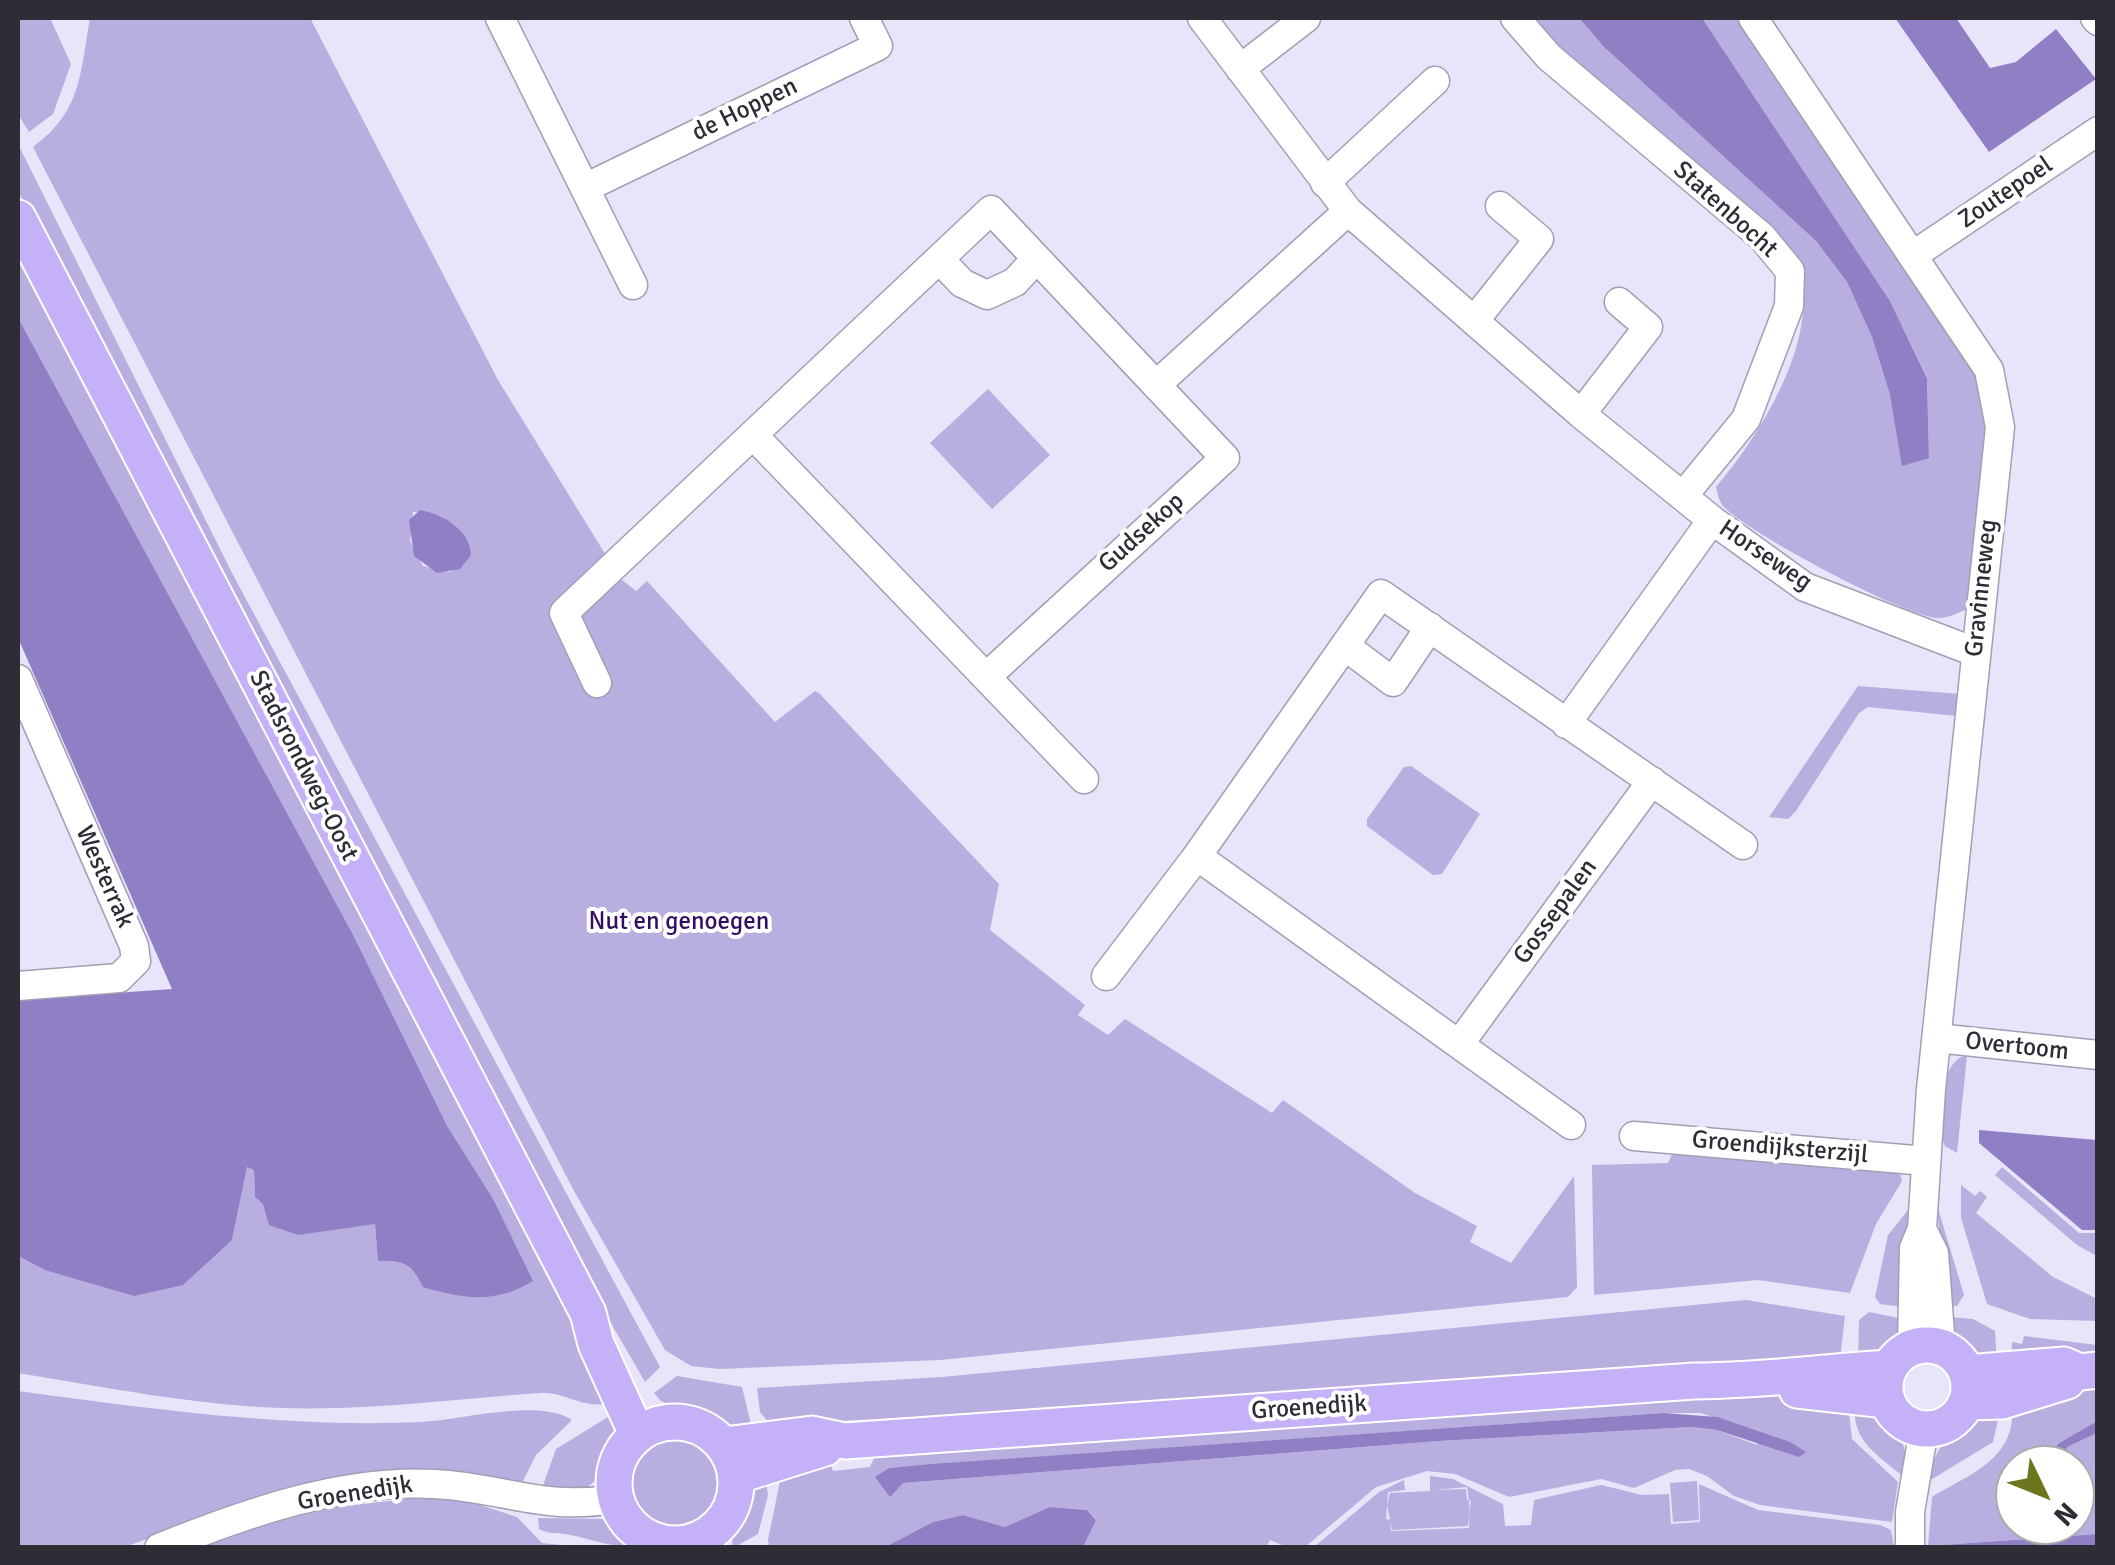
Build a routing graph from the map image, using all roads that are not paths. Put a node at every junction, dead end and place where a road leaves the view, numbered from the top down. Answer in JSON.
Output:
{"nodes":[{"id":1,"x":500,"y":18,"type":"edge"},
{"id":2,"x":864,"y":18,"type":"edge"},
{"id":3,"x":1202,"y":18,"type":"edge"},
{"id":4,"x":1306,"y":18,"type":"edge"},
{"id":5,"x":1515,"y":18,"type":"edge"},
{"id":6,"x":1752,"y":18,"type":"edge"},
{"id":7,"x":1240,"y":70,"type":"junction"},
{"id":8,"x":1435,"y":81,"type":"dead end"},
{"id":9,"x":2098,"y":132,"type":"edge"},
{"id":10,"x":1325,"y":183,"type":"junction"},
{"id":11,"x":585,"y":188,"type":"junction"},
{"id":12,"x":1500,"y":206,"type":"dead end"},
{"id":13,"x":1348,"y":211,"type":"junction"},
{"id":14,"x":18,"y":218,"type":"edge"},
{"id":15,"x":1914,"y":254,"type":"junction"},
{"id":16,"x":940,"y":260,"type":"junction"},
{"id":17,"x":1035,"y":260,"type":"junction"},
{"id":18,"x":632,"y":285,"type":"dead end"},
{"id":19,"x":1620,"y":302,"type":"dead end"},
{"id":20,"x":1474,"y":320,"type":"junction"},
{"id":21,"x":1156,"y":385,"type":"junction"},
{"id":22,"x":1581,"y":414,"type":"junction"},
{"id":23,"x":752,"y":435,"type":"junction"},
{"id":24,"x":1683,"y":496,"type":"junction"},
{"id":25,"x":1712,"y":520,"type":"junction"},
{"id":26,"x":1430,"y":628,"type":"junction"},
{"id":27,"x":1345,"y":646,"type":"junction"},
{"id":28,"x":1975,"y":652,"type":"junction"},
{"id":29,"x":986,"y":677,"type":"junction"},
{"id":30,"x":18,"y":679,"type":"edge"},
{"id":31,"x":596,"y":682,"type":"dead end"},
{"id":32,"x":1566,"y":724,"type":"junction"},
{"id":33,"x":1084,"y":779,"type":"dead end"},
{"id":34,"x":1652,"y":781,"type":"junction"},
{"id":35,"x":1744,"y":845,"type":"dead end"},
{"id":36,"x":1197,"y":856,"type":"junction"},
{"id":37,"x":1106,"y":976,"type":"dead end"},
{"id":38,"x":18,"y":986,"type":"edge"},
{"id":39,"x":1937,"y":1038,"type":"junction"},
{"id":40,"x":1460,"y":1043,"type":"junction"},
{"id":41,"x":2098,"y":1055,"type":"edge"},
{"id":42,"x":1571,"y":1126,"type":"dead end"},
{"id":43,"x":1634,"y":1136,"type":"dead end"},
{"id":44,"x":1926,"y":1160,"type":"junction"},
{"id":45,"x":1907,"y":1366,"type":"junction"},
{"id":46,"x":2089,"y":1371,"type":"edge"},
{"id":47,"x":1966,"y":1388,"type":"junction"},
{"id":48,"x":651,"y":1428,"type":"junction"},
{"id":49,"x":1924,"y":1429,"type":"junction"},
{"id":50,"x":730,"y":1461,"type":"junction"},
{"id":51,"x":616,"y":1499,"type":"junction"},
{"id":52,"x":707,"y":1541,"type":"edge"},
{"id":53,"x":1910,"y":1547,"type":"edge"},
{"id":54,"x":159,"y":1548,"type":"edge"}],
"edges":[{"from":1,"to":11,"type":"street"},
{"from":2,"to":11,"type":"street","name":"de Hoppen"},
{"from":3,"to":7,"type":"street","name":"Horseweg"},
{"from":4,"to":7,"type":"street"},
{"from":5,"to":24,"type":"street","name":"Statenbocht"},
{"from":6,"to":15,"type":"street","name":"Gravinneweg"},
{"from":7,"to":10,"type":"street","name":"Horseweg"},
{"from":8,"to":10,"type":"street"},
{"from":9,"to":15,"type":"street","name":"Zoutepoel"},
{"from":10,"to":13,"type":"street","name":"Horseweg"},
{"from":11,"to":18,"type":"street"},
{"from":12,"to":20,"type":"street"},
{"from":13,"to":20,"type":"street","name":"Horseweg"},
{"from":13,"to":21,"type":"street"},
{"from":14,"to":48,"type":"main road","name":"Stadsrondweg-Oost"},
{"from":15,"to":28,"type":"street","name":"Gravinneweg"},
{"from":16,"to":17,"type":"street"},
{"from":16,"to":17,"type":"street","name":"Gudsekop"},
{"from":16,"to":23,"type":"street","name":"Gudsekop"},
{"from":17,"to":21,"type":"street","name":"Gudsekop"},
{"from":19,"to":22,"type":"street"},
{"from":20,"to":22,"type":"street","name":"Horseweg"},
{"from":21,"to":29,"type":"street","name":"Gudsekop"},
{"from":22,"to":24,"type":"street","name":"Horseweg"},
{"from":23,"to":29,"type":"street"},
{"from":23,"to":31,"type":"street","name":"Gudsekop"},
{"from":24,"to":25,"type":"street","name":"Horseweg"},
{"from":25,"to":28,"type":"street","name":"Horseweg"},
{"from":25,"to":32,"type":"street"},
{"from":26,"to":27,"type":"street"},
{"from":26,"to":27,"type":"street"},
{"from":26,"to":32,"type":"street"},
{"from":27,"to":36,"type":"street"},
{"from":28,"to":39,"type":"street","name":"Gravinneweg"},
{"from":29,"to":33,"type":"street"},
{"from":30,"to":38,"type":"street","name":"Westerrak"},
{"from":32,"to":34,"type":"street"},
{"from":34,"to":35,"type":"street"},
{"from":34,"to":40,"type":"street","name":"Gossepalen"},
{"from":36,"to":37,"type":"street"},
{"from":36,"to":40,"type":"street"},
{"from":39,"to":41,"type":"street","name":"Overtoom"},
{"from":39,"to":44,"type":"street","name":"Gravinneweg"},
{"from":40,"to":42,"type":"street"},
{"from":43,"to":44,"type":"street","name":"Groendijksterzijl"},
{"from":44,"to":45,"type":"street","name":"Gravinneweg"},
{"from":45,"to":47,"type":"main road"},
{"from":45,"to":49,"type":"main road"},
{"from":45,"to":50,"type":"main road","name":"Groenedijk"},
{"from":46,"to":47,"type":"main road"},
{"from":47,"to":49,"type":"main road"},
{"from":48,"to":50,"type":"main road"},
{"from":48,"to":51,"type":"main road"},
{"from":49,"to":53,"type":"street"},
{"from":50,"to":52,"type":"main road"},
{"from":51,"to":52,"type":"main road"},
{"from":51,"to":54,"type":"street","name":"Groenedijk"}]}
